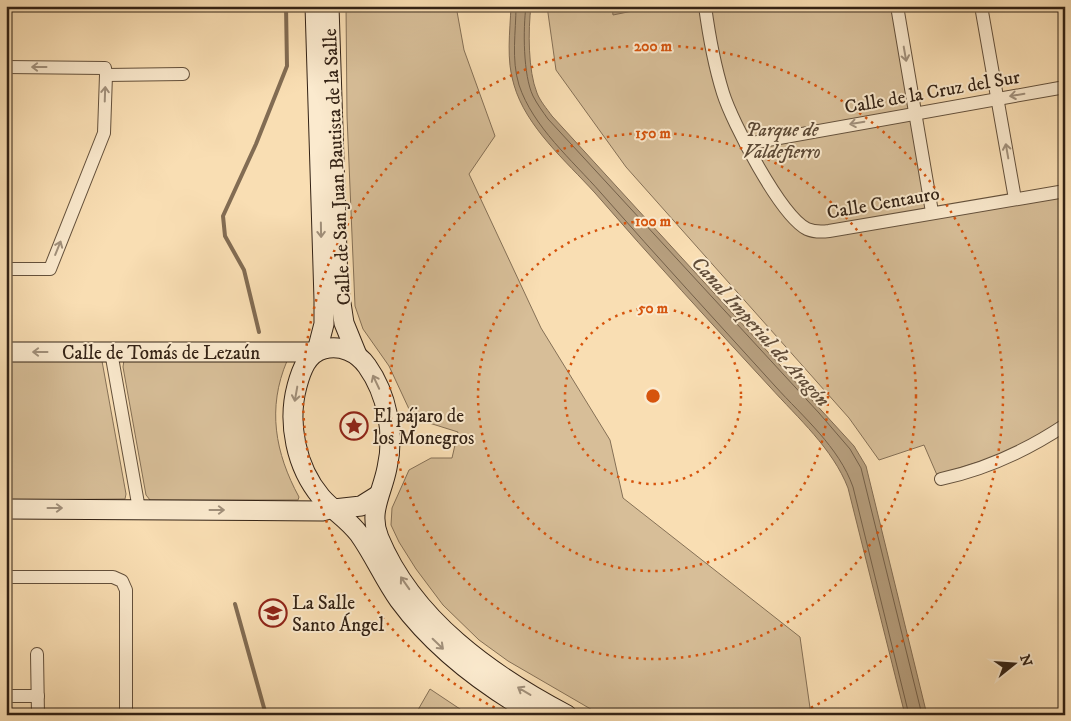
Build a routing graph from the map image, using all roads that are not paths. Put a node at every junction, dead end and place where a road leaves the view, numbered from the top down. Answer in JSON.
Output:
{"nodes":[{"id":1,"x":315,"y":6,"type":"edge"},
{"id":2,"x":329,"y":6,"type":"edge"},
{"id":3,"x":705,"y":6,"type":"edge"},
{"id":4,"x":897,"y":6,"type":"edge"},
{"id":5,"x":981,"y":6,"type":"edge"},
{"id":6,"x":6,"y":67,"type":"edge"},
{"id":7,"x":183,"y":74,"type":"dead end"},
{"id":8,"x":106,"y":75,"type":"junction"},
{"id":9,"x":1065,"y":87,"type":"edge"},
{"id":10,"x":997,"y":98,"type":"junction"},
{"id":11,"x":914,"y":113,"type":"junction"},
{"id":12,"x":746,"y":144,"type":"junction"},
{"id":13,"x":1065,"y":191,"type":"edge"},
{"id":14,"x":1015,"y":199,"type":"junction"},
{"id":15,"x":932,"y":212,"type":"junction"},
{"id":16,"x":6,"y":268,"type":"edge"},
{"id":17,"x":317,"y":351,"type":"junction"},
{"id":18,"x":6,"y":352,"type":"edge"},
{"id":19,"x":111,"y":352,"type":"junction"},
{"id":20,"x":357,"y":355,"type":"junction"},
{"id":21,"x":1065,"y":425,"type":"edge"},
{"id":22,"x":941,"y":480,"type":"dead end"},
{"id":23,"x":378,"y":496,"type":"junction"},
{"id":24,"x":6,"y":509,"type":"edge"},
{"id":25,"x":138,"y":509,"type":"junction"},
{"id":26,"x":333,"y":509,"type":"junction"},
{"id":27,"x":6,"y":577,"type":"edge"},
{"id":28,"x":37,"y":654,"type":"dead end"},
{"id":29,"x":6,"y":696,"type":"edge"},
{"id":30,"x":38,"y":696,"type":"junction"},
{"id":31,"x":38,"y":715,"type":"edge"},
{"id":32,"x":126,"y":715,"type":"edge"},
{"id":33,"x":536,"y":715,"type":"edge"},
{"id":34,"x":567,"y":715,"type":"edge"}],
"edges":[{"from":1,"to":17,"type":"main road","name":"Calle de San Juan Bautista de la Salle","one_way":true},
{"from":2,"to":20,"type":"main road","name":"Calle de San Juan Bautista de la Salle"},
{"from":3,"to":12,"type":"street","name":"Calle Centauro"},
{"from":4,"to":11,"type":"street","one_way":true},
{"from":5,"to":10,"type":"street"},
{"from":8,"to":6,"type":"street","one_way":true},
{"from":7,"to":8,"type":"street"},
{"from":16,"to":8,"type":"street","one_way":true},
{"from":9,"to":10,"type":"street","name":"Calle de la Cruz del Sur","one_way":true},
{"from":10,"to":11,"type":"street","name":"Calle de la Cruz del Sur"},
{"from":14,"to":10,"type":"street","one_way":true},
{"from":11,"to":12,"type":"street","name":"Calle de la Cruz del Sur","one_way":true},
{"from":11,"to":15,"type":"street"},
{"from":12,"to":15,"type":"street","name":"Calle Centauro"},
{"from":13,"to":14,"type":"street","name":"Calle Centauro"},
{"from":14,"to":15,"type":"street","name":"Calle Centauro"},
{"from":17,"to":19,"type":"main road","name":"Calle de Tomás de Lezaún"},
{"from":17,"to":20,"type":"main road"},
{"from":17,"to":26,"type":"main road","name":"Calle de San Juan Bautista de la Salle","one_way":true},
{"from":19,"to":18,"type":"main road","name":"Calle de Tomás de Lezaún","one_way":true},
{"from":19,"to":25,"type":"street"},
{"from":23,"to":20,"type":"main road","name":"Calle de San Juan Bautista de la Salle","one_way":true},
{"from":21,"to":22,"type":"street"},
{"from":23,"to":26,"type":"main road"},
{"from":34,"to":23,"type":"main road","name":"Calle de San Juan Bautista de la Salle","one_way":true},
{"from":24,"to":25,"type":"main road","one_way":true},
{"from":25,"to":26,"type":"main road","one_way":true},
{"from":26,"to":33,"type":"main road","name":"Calle de San Juan Bautista de la Salle","one_way":true},
{"from":27,"to":32,"type":"street"},
{"from":28,"to":30,"type":"street"},
{"from":29,"to":30,"type":"street"},
{"from":30,"to":31,"type":"street"}]}
